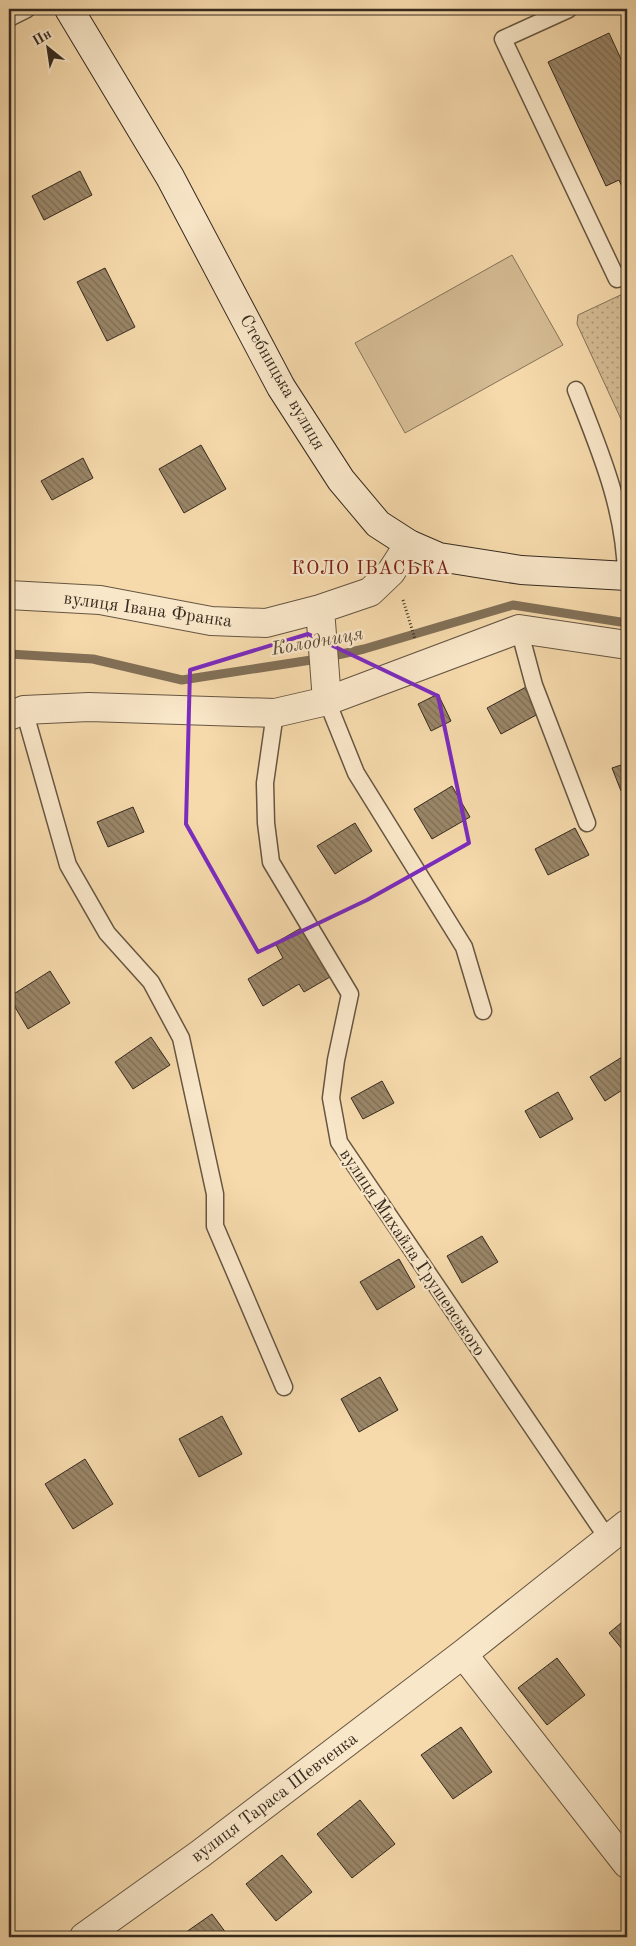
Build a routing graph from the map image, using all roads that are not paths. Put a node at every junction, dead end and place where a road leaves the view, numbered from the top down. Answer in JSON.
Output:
{"nodes":[{"id":1,"x":27,"y":9,"type":"edge"},
{"id":2,"x":69,"y":9,"type":"edge"},
{"id":3,"x":569,"y":9,"type":"edge"},
{"id":4,"x":9,"y":18,"type":"edge"},
{"id":5,"x":627,"y":274,"type":"edge"},
{"id":6,"x":576,"y":390,"type":"dead end"},
{"id":7,"x":408,"y":544,"type":"junction"},
{"id":8,"x":627,"y":576,"type":"edge"},
{"id":9,"x":9,"y":594,"type":"edge"},
{"id":10,"x":320,"y":609,"type":"junction"},
{"id":11,"x":519,"y":628,"type":"junction"},
{"id":12,"x":627,"y":645,"type":"edge"},
{"id":13,"x":327,"y":701,"type":"junction"},
{"id":14,"x":17,"y":713,"type":"edge"},
{"id":15,"x":275,"y":713,"type":"junction"},
{"id":16,"x":587,"y":823,"type":"dead end"},
{"id":17,"x":483,"y":1011,"type":"dead end"},
{"id":18,"x":284,"y":1388,"type":"dead end"},
{"id":19,"x":618,"y":1532,"type":"edge"},
{"id":20,"x":463,"y":1654,"type":"junction"},
{"id":21,"x":627,"y":1864,"type":"edge"},
{"id":22,"x":84,"y":1937,"type":"edge"}],
"edges":[{"from":1,"to":4,"type":"lane"},
{"from":2,"to":7,"type":"street","name":"Стебницька вулиця"},
{"from":3,"to":5,"type":"lane"},
{"from":6,"to":8,"type":"lane"},
{"from":7,"to":8,"type":"street","name":"Стебницька вулиця"},
{"from":7,"to":10,"type":"street","name":"вулиця Івана Франка"},
{"from":9,"to":10,"type":"street","name":"вулиця Івана Франка"},
{"from":10,"to":13,"type":"street"},
{"from":11,"to":12,"type":"street"},
{"from":11,"to":13,"type":"street"},
{"from":11,"to":16,"type":"lane"},
{"from":13,"to":15,"type":"street"},
{"from":13,"to":17,"type":"lane"},
{"from":14,"to":15,"type":"street"},
{"from":14,"to":18,"type":"lane"},
{"from":15,"to":19,"type":"lane","name":"вулиця Михайла Грушевського"},
{"from":19,"to":20,"type":"street","name":"вулиця Тараса Шевченка"},
{"from":20,"to":21,"type":"street"},
{"from":20,"to":22,"type":"street","name":"вулиця Тараса Шевченка"}]}
